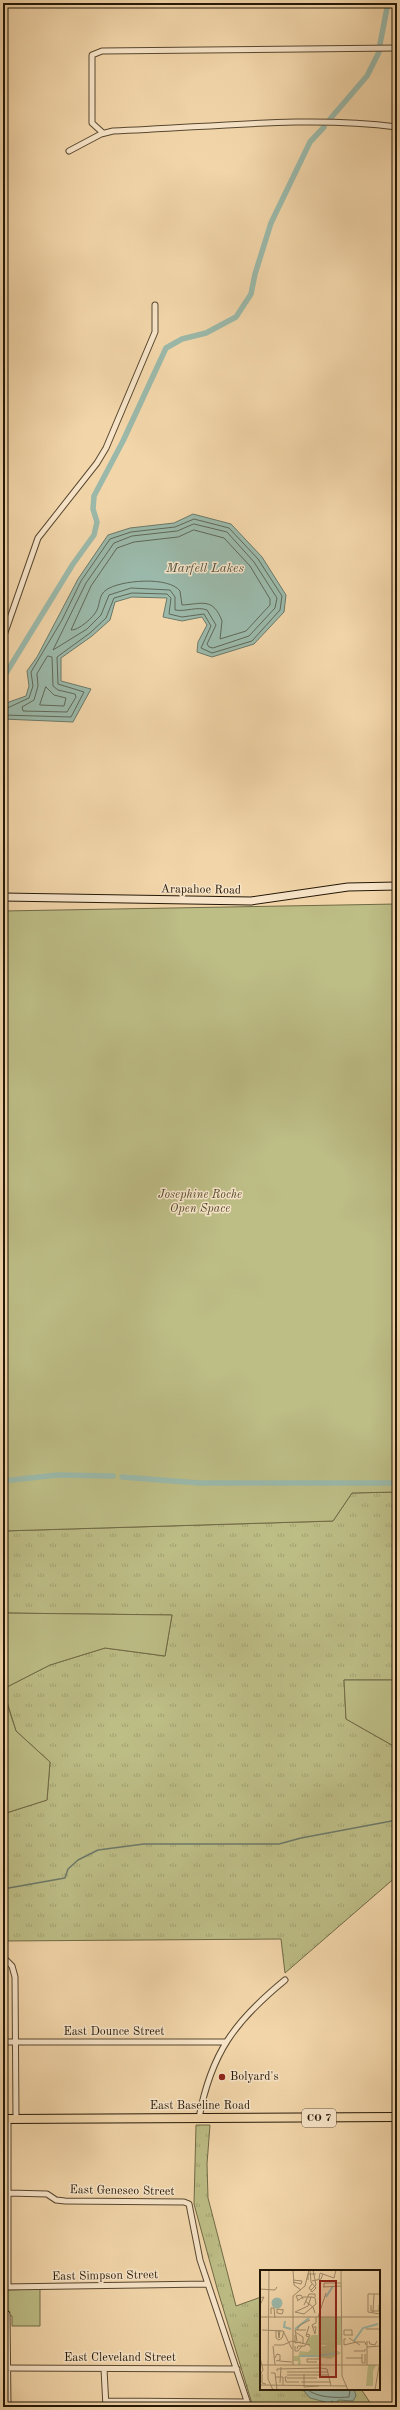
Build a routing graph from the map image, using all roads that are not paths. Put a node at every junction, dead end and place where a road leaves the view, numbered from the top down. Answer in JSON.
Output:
{"nodes":[{"id":1,"x":397,"y":48,"type":"edge"},
{"id":2,"x":397,"y":127,"type":"edge"},
{"id":3,"x":102,"y":133,"type":"junction"},
{"id":4,"x":69,"y":151,"type":"dead end"},
{"id":5,"x":155,"y":305,"type":"dead end"},
{"id":6,"x":3,"y":638,"type":"edge"},
{"id":7,"x":397,"y":886,"type":"edge"},
{"id":8,"x":3,"y":897,"type":"edge"},
{"id":9,"x":3,"y":1957,"type":"edge"},
{"id":10,"x":285,"y":1980,"type":"dead end"},
{"id":11,"x":3,"y":2042,"type":"edge"},
{"id":12,"x":15,"y":2042,"type":"junction"},
{"id":13,"x":225,"y":2042,"type":"junction"},
{"id":14,"x":397,"y":2117,"type":"edge"},
{"id":15,"x":199,"y":2118,"type":"junction"},
{"id":16,"x":9,"y":2119,"type":"edge"},
{"id":17,"x":8,"y":2193,"type":"junction"},
{"id":18,"x":6,"y":2201,"type":"edge"},
{"id":19,"x":208,"y":2284,"type":"junction"},
{"id":20,"x":5,"y":2287,"type":"edge"},
{"id":21,"x":7,"y":2314,"type":"dead end"},
{"id":22,"x":5,"y":2368,"type":"edge"},
{"id":23,"x":104,"y":2369,"type":"junction"},
{"id":24,"x":236,"y":2369,"type":"junction"},
{"id":25,"x":106,"y":2404,"type":"edge"},
{"id":26,"x":248,"y":2404,"type":"edge"},
{"id":27,"x":8,"y":2407,"type":"edge"}],
"edges":[{"from":1,"to":3,"type":"street"},
{"from":2,"to":3,"type":"street"},
{"from":3,"to":4,"type":"street"},
{"from":5,"to":6,"type":"street"},
{"from":7,"to":8,"type":"main road","name":"Arapahoe Road"},
{"from":9,"to":12,"type":"street"},
{"from":10,"to":13,"type":"street"},
{"from":11,"to":12,"type":"street","name":"East Dounce Street"},
{"from":12,"to":13,"type":"street","name":"East Dounce Street"},
{"from":12,"to":16,"type":"street"},
{"from":13,"to":15,"type":"street"},
{"from":14,"to":15,"type":"main road","name":"East Baseline Road","number":"CO 7"},
{"from":15,"to":16,"type":"main road","name":"East Baseline Road","number":"CO 7"},
{"from":16,"to":17,"type":"street"},
{"from":17,"to":18,"type":"street"},
{"from":17,"to":19,"type":"street","name":"East Geneseo Street"},
{"from":18,"to":20,"type":"street"},
{"from":19,"to":20,"type":"street","name":"East Simpson Street"},
{"from":19,"to":24,"type":"street"},
{"from":21,"to":22,"type":"street"},
{"from":22,"to":23,"type":"street","name":"East Cleveland Street"},
{"from":22,"to":27,"type":"street"},
{"from":23,"to":24,"type":"street","name":"East Cleveland Street"},
{"from":23,"to":25,"type":"street"},
{"from":24,"to":26,"type":"street"},
{"from":25,"to":26,"type":"street"}]}
